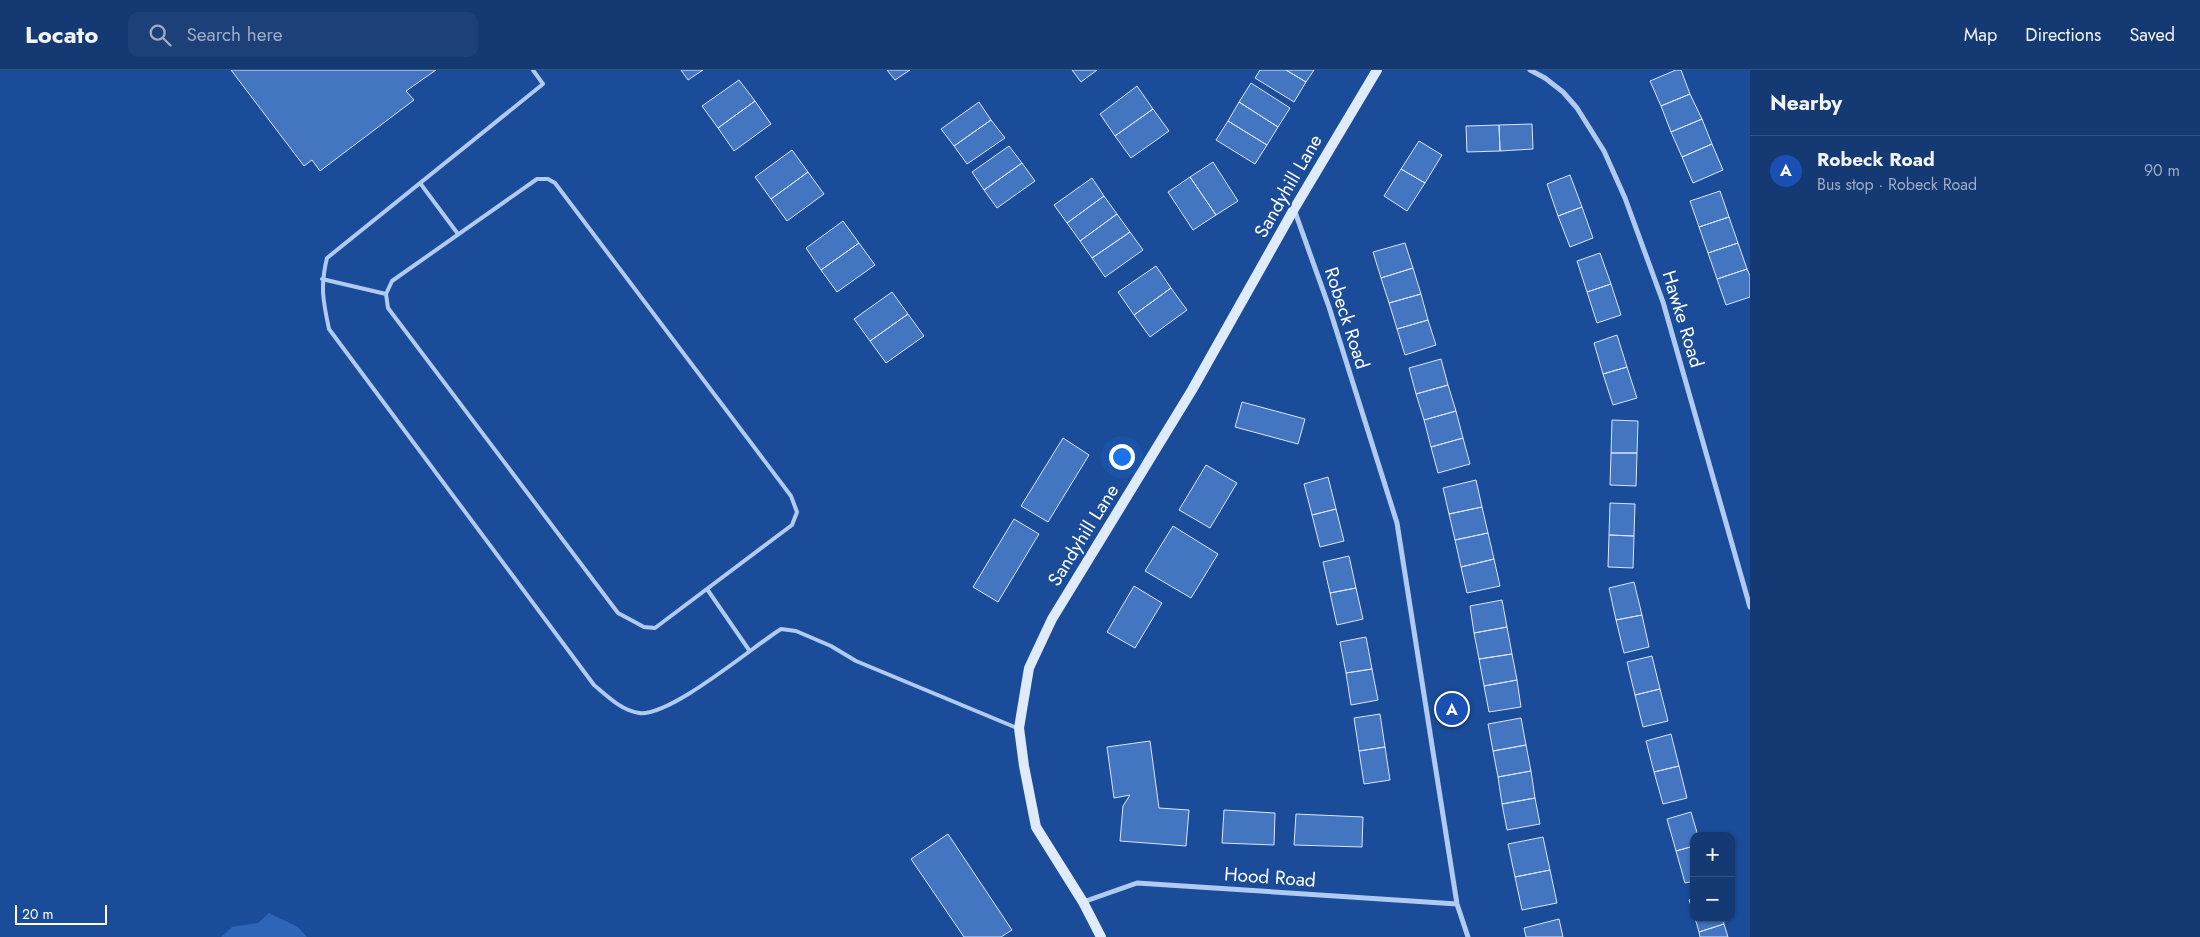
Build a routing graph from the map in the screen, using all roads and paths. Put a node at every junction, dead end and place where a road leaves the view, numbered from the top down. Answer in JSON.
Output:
{"nodes":[{"id":1,"x":533,"y":70,"type":"edge"},
{"id":2,"x":1377,"y":70,"type":"edge"},
{"id":3,"x":1530,"y":70,"type":"edge"},
{"id":4,"x":420,"y":183,"type":"junction"},
{"id":5,"x":1294,"y":209,"type":"junction"},
{"id":6,"x":458,"y":234,"type":"junction"},
{"id":7,"x":322,"y":279,"type":"junction"},
{"id":8,"x":386,"y":294,"type":"junction"},
{"id":9,"x":706,"y":589,"type":"junction"},
{"id":10,"x":1750,"y":607,"type":"edge"},
{"id":11,"x":749,"y":650,"type":"junction"},
{"id":12,"x":1020,"y":728,"type":"junction"},
{"id":13,"x":1084,"y":902,"type":"junction"},
{"id":14,"x":1457,"y":904,"type":"junction"},
{"id":15,"x":1101,"y":937,"type":"edge"},
{"id":16,"x":1468,"y":937,"type":"edge"}],
"edges":[{"from":1,"to":4,"type":"lane"},
{"from":2,"to":5,"type":"street","name":"Sandyhill Lane"},
{"from":3,"to":10,"type":"street","name":"Hawke Road"},
{"from":4,"to":6,"type":"lane"},
{"from":4,"to":7,"type":"lane"},
{"from":5,"to":12,"type":"street","name":"Sandyhill Lane"},
{"from":5,"to":14,"type":"street","name":"Robeck Road"},
{"from":6,"to":8,"type":"lane"},
{"from":6,"to":9,"type":"lane"},
{"from":7,"to":8,"type":"lane"},
{"from":7,"to":11,"type":"lane"},
{"from":8,"to":9,"type":"lane"},
{"from":9,"to":11,"type":"lane"},
{"from":11,"to":12,"type":"lane"},
{"from":12,"to":13,"type":"street","name":"Sandyhill Lane"},
{"from":13,"to":14,"type":"street","name":"Hood Road"},
{"from":13,"to":15,"type":"street","name":"Sandyhill Lane"},
{"from":14,"to":16,"type":"street","name":"Robeck Road"}]}
